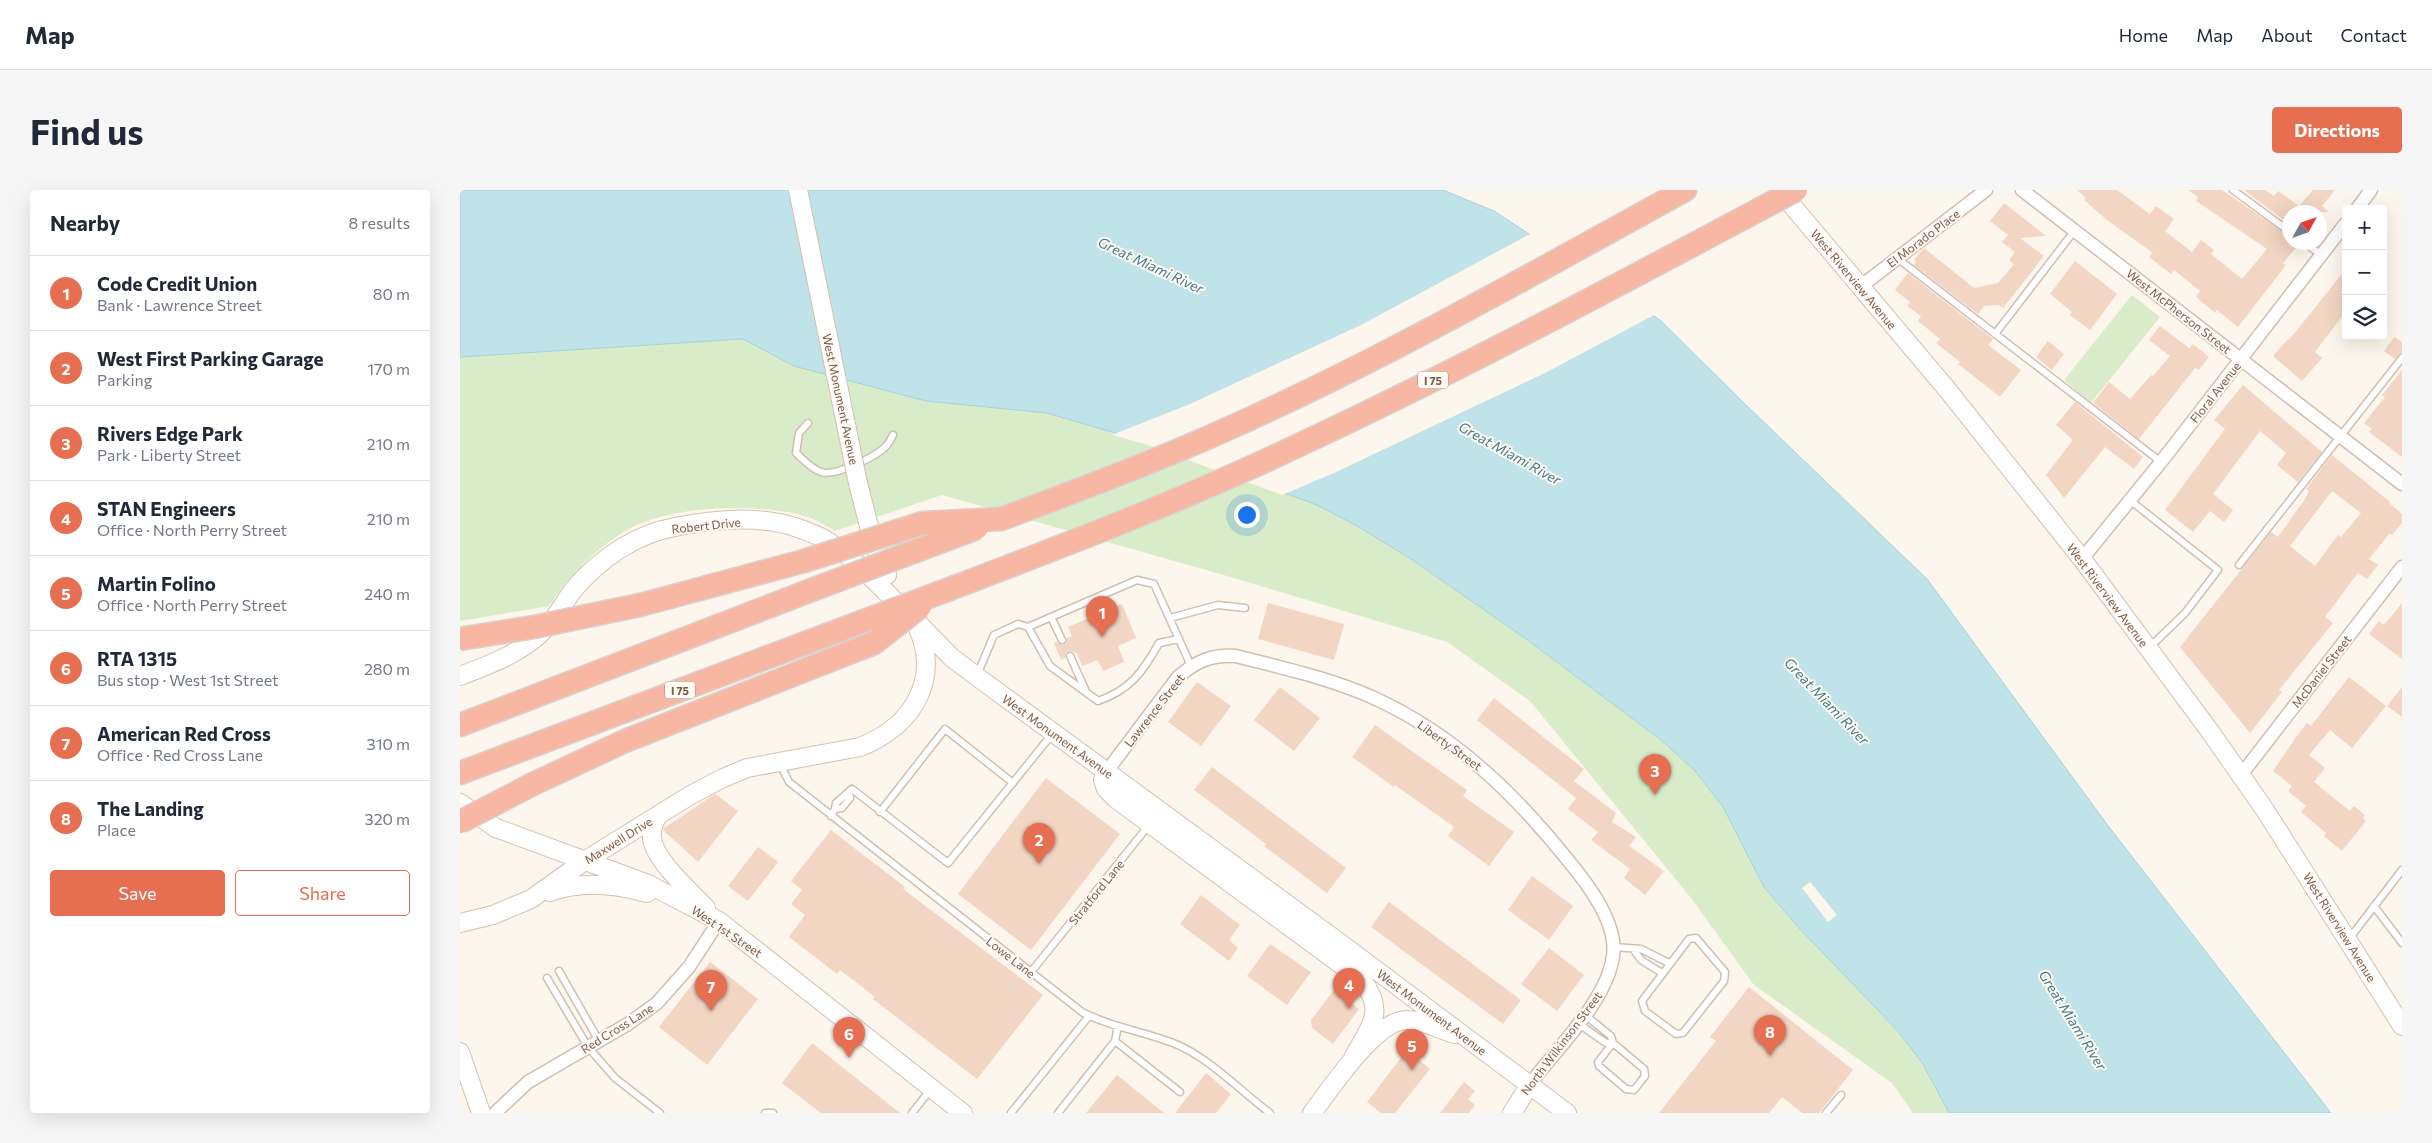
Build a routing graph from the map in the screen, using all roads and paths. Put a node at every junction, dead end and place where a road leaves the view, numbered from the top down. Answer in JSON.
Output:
{"nodes":[{"id":1,"x":798,"y":190,"type":"edge"},
{"id":2,"x":1685,"y":190,"type":"edge"},
{"id":3,"x":1779,"y":190,"type":"edge"},
{"id":4,"x":1796,"y":190,"type":"edge"},
{"id":5,"x":1986,"y":190,"type":"edge"},
{"id":6,"x":2022,"y":190,"type":"edge"},
{"id":7,"x":2234,"y":190,"type":"edge"},
{"id":8,"x":2371,"y":190,"type":"edge"},
{"id":9,"x":2360,"y":205,"type":"edge"},
{"id":10,"x":2282,"y":226,"type":"edge"},
{"id":11,"x":2342,"y":228,"type":"edge"},
{"id":12,"x":2075,"y":230,"type":"junction"},
{"id":13,"x":2314,"y":250,"type":"edge"},
{"id":14,"x":2321,"y":255,"type":"junction"},
{"id":15,"x":1897,"y":258,"type":"junction"},
{"id":16,"x":1860,"y":286,"type":"junction"},
{"id":17,"x":1994,"y":334,"type":"junction"},
{"id":18,"x":2402,"y":358,"type":"edge"},
{"id":19,"x":2241,"y":359,"type":"junction"},
{"id":20,"x":808,"y":423,"type":"dead end"},
{"id":21,"x":893,"y":435,"type":"dead end"},
{"id":22,"x":2341,"y":437,"type":"junction"},
{"id":23,"x":2161,"y":462,"type":"junction"},
{"id":24,"x":2402,"y":484,"type":"edge"},
{"id":25,"x":2131,"y":501,"type":"junction"},
{"id":26,"x":1001,"y":519,"type":"junction"},
{"id":27,"x":2082,"y":560,"type":"junction"},
{"id":28,"x":2240,"y":565,"type":"dead end"},
{"id":29,"x":2402,"y":567,"type":"edge"},
{"id":30,"x":939,"y":593,"type":"junction"},
{"id":31,"x":1245,"y":608,"type":"dead end"},
{"id":32,"x":912,"y":617,"type":"junction"},
{"id":33,"x":1052,"y":617,"type":"junction"},
{"id":34,"x":1170,"y":618,"type":"junction"},
{"id":35,"x":1028,"y":627,"type":"junction"},
{"id":36,"x":460,"y":639,"type":"edge"},
{"id":37,"x":1179,"y":639,"type":"junction"},
{"id":38,"x":1062,"y":640,"type":"dead end"},
{"id":39,"x":2148,"y":649,"type":"junction"},
{"id":40,"x":1070,"y":656,"type":"dead end"},
{"id":41,"x":1209,"y":657,"type":"joint"},
{"id":42,"x":1191,"y":666,"type":"junction"},
{"id":43,"x":460,"y":676,"type":"edge"},
{"id":44,"x":976,"y":676,"type":"junction"},
{"id":45,"x":1085,"y":690,"type":"junction"},
{"id":46,"x":466,"y":723,"type":"edge"},
{"id":47,"x":1054,"y":732,"type":"junction"},
{"id":48,"x":779,"y":761,"type":"junction"},
{"id":49,"x":1107,"y":771,"type":"junction"},
{"id":50,"x":460,"y":773,"type":"edge"},
{"id":51,"x":2241,"y":775,"type":"junction"},
{"id":52,"x":1013,"y":783,"type":"junction"},
{"id":53,"x":460,"y":803,"type":"edge"},
{"id":54,"x":880,"y":812,"type":"junction"},
{"id":55,"x":658,"y":816,"type":"junction"},
{"id":56,"x":830,"y":816,"type":"junction"},
{"id":57,"x":1155,"y":817,"type":"junction"},
{"id":58,"x":460,"y":822,"type":"edge"},
{"id":59,"x":586,"y":860,"type":"junction"},
{"id":60,"x":2402,"y":870,"type":"edge"},
{"id":61,"x":531,"y":899,"type":"junction"},
{"id":62,"x":689,"y":904,"type":"junction"},
{"id":63,"x":2374,"y":906,"type":"junction"},
{"id":64,"x":719,"y":922,"type":"junction"},
{"id":65,"x":460,"y":923,"type":"edge"},
{"id":66,"x":2348,"y":940,"type":"junction"},
{"id":67,"x":2402,"y":943,"type":"edge"},
{"id":68,"x":1614,"y":945,"type":"junction"},
{"id":69,"x":1634,"y":950,"type":"junction"},
{"id":70,"x":1669,"y":963,"type":"junction"},
{"id":71,"x":559,"y":970,"type":"dead end"},
{"id":72,"x":1031,"y":972,"type":"junction"},
{"id":73,"x":1662,"y":973,"type":"junction"},
{"id":74,"x":547,"y":978,"type":"dead end"},
{"id":75,"x":1089,"y":1016,"type":"junction"},
{"id":76,"x":1581,"y":1019,"type":"junction"},
{"id":77,"x":1118,"y":1026,"type":"junction"},
{"id":78,"x":2402,"y":1026,"type":"edge"},
{"id":79,"x":1468,"y":1038,"type":"junction"},
{"id":80,"x":1115,"y":1041,"type":"junction"},
{"id":81,"x":1613,"y":1043,"type":"junction"},
{"id":82,"x":593,"y":1044,"type":"junction"},
{"id":83,"x":460,"y":1052,"type":"edge"},
{"id":84,"x":1354,"y":1056,"type":"junction"},
{"id":85,"x":1530,"y":1084,"type":"junction"},
{"id":86,"x":932,"y":1088,"type":"junction"},
{"id":87,"x":1180,"y":1092,"type":"dead end"},
{"id":88,"x":1841,"y":1095,"type":"dead end"},
{"id":89,"x":481,"y":1113,"type":"edge"},
{"id":90,"x":495,"y":1113,"type":"edge"},
{"id":91,"x":660,"y":1113,"type":"edge"},
{"id":92,"x":764,"y":1113,"type":"edge"},
{"id":93,"x":773,"y":1113,"type":"edge"},
{"id":94,"x":912,"y":1113,"type":"edge"},
{"id":95,"x":963,"y":1113,"type":"edge"},
{"id":96,"x":1010,"y":1113,"type":"edge"},
{"id":97,"x":1058,"y":1113,"type":"edge"},
{"id":98,"x":1270,"y":1113,"type":"edge"},
{"id":99,"x":1312,"y":1113,"type":"edge"},
{"id":100,"x":1512,"y":1113,"type":"edge"},
{"id":101,"x":1567,"y":1113,"type":"edge"},
{"id":102,"x":1826,"y":1113,"type":"edge"}],
"edges":[{"from":1,"to":32,"type":"main road","name":"West Monument Avenue","bridge":true},
{"from":2,"to":26,"type":"highway"},
{"from":3,"to":16,"type":"main road","name":"West Riverview Avenue"},
{"from":4,"to":30,"type":"highway","number":"I 75","bridge":true},
{"from":5,"to":15,"type":"street","name":"El Morado Place"},
{"from":6,"to":12,"type":"street"},
{"from":7,"to":10,"type":"lane"},
{"from":8,"to":9,"type":"street"},
{"from":11,"to":14,"type":"street","name":"Floral Avenue"},
{"from":12,"to":17,"type":"lane"},
{"from":12,"to":19,"type":"street","name":"West McPherson Street"},
{"from":13,"to":14,"type":"lane"},
{"from":14,"to":19,"type":"street","name":"Floral Avenue"},
{"from":15,"to":16,"type":"street","name":"El Morado Place"},
{"from":15,"to":17,"type":"lane"},
{"from":16,"to":27,"type":"main road","name":"West Riverview Avenue"},
{"from":17,"to":23,"type":"lane"},
{"from":18,"to":22,"type":"lane"},
{"from":19,"to":22,"type":"street","name":"West McPherson Street"},
{"from":19,"to":23,"type":"street","name":"Floral Avenue"},
{"from":20,"to":21,"type":"lane"},
{"from":22,"to":24,"type":"street","name":"West McPherson Street"},
{"from":22,"to":28,"type":"lane"},
{"from":23,"to":25,"type":"street","name":"Floral Avenue"},
{"from":25,"to":27,"type":"street","name":"Floral Avenue"},
{"from":25,"to":39,"type":"lane"},
{"from":26,"to":36,"type":"highway","bridge":true},
{"from":26,"to":46,"type":"highway","bridge":true},
{"from":27,"to":39,"type":"main road","name":"West Riverview Avenue"},
{"from":29,"to":51,"type":"street","name":"McDaniel Street"},
{"from":30,"to":50,"type":"highway","number":"I 75","bridge":true},
{"from":30,"to":58,"type":"highway","bridge":true},
{"from":31,"to":34,"type":"lane"},
{"from":32,"to":43,"type":"main road","name":"Robert Drive"},
{"from":32,"to":44,"type":"main road","name":"West Monument Avenue"},
{"from":32,"to":48,"type":"main road","name":"Maxwell Drive"},
{"from":33,"to":34,"type":"lane"},
{"from":33,"to":35,"type":"lane"},
{"from":33,"to":38,"type":"lane"},
{"from":34,"to":37,"type":"lane"},
{"from":35,"to":44,"type":"lane"},
{"from":35,"to":45,"type":"lane"},
{"from":37,"to":42,"type":"lane"},
{"from":37,"to":45,"type":"lane"},
{"from":39,"to":51,"type":"main road","name":"West Riverview Avenue"},
{"from":40,"to":45,"type":"lane"},
{"from":41,"to":42,"type":"street","name":"Lawrence Street"},
{"from":41,"to":68,"type":"street","name":"Liberty Street"},
{"from":42,"to":49,"type":"street","name":"Lawrence Street"},
{"from":44,"to":47,"type":"main road","name":"West Monument Avenue"},
{"from":47,"to":49,"type":"main road","name":"West Monument Avenue"},
{"from":47,"to":52,"type":"lane"},
{"from":48,"to":55,"type":"main road","name":"Maxwell Drive"},
{"from":48,"to":56,"type":"lane","name":"Lowe Lane"},
{"from":49,"to":57,"type":"main road","name":"West Monument Avenue"},
{"from":51,"to":66,"type":"main road","name":"West Riverview Avenue"},
{"from":52,"to":54,"type":"lane"},
{"from":52,"to":54,"type":"lane"},
{"from":53,"to":59,"type":"main road","name":"West 1st Street"},
{"from":54,"to":56,"type":"lane"},
{"from":55,"to":59,"type":"main road","name":"Maxwell Drive"},
{"from":55,"to":64,"type":"main road"},
{"from":56,"to":72,"type":"lane","name":"Lowe Lane"},
{"from":57,"to":72,"type":"lane","name":"Stratford Lane"},
{"from":57,"to":79,"type":"main road","name":"West Monument Avenue"},
{"from":57,"to":84,"type":"main road"},
{"from":59,"to":61,"type":"main road","name":"Maxwell Drive"},
{"from":59,"to":62,"type":"main road","name":"West 1st Street"},
{"from":60,"to":63,"type":"lane"},
{"from":61,"to":62,"type":"main road"},
{"from":61,"to":65,"type":"main road","name":"Maxwell Drive"},
{"from":62,"to":64,"type":"main road","name":"West 1st Street"},
{"from":63,"to":66,"type":"lane"},
{"from":63,"to":67,"type":"lane"},
{"from":64,"to":82,"type":"street","name":"Red Cross Lane"},
{"from":64,"to":86,"type":"main road","name":"West 1st Street"},
{"from":66,"to":78,"type":"main road","name":"West Riverview Avenue"},
{"from":68,"to":69,"type":"lane"},
{"from":68,"to":76,"type":"street","name":"North Wilkinson Street"},
{"from":69,"to":70,"type":"lane"},
{"from":69,"to":73,"type":"lane"},
{"from":70,"to":73,"type":"lane"},
{"from":70,"to":73,"type":"lane"},
{"from":71,"to":82,"type":"lane"},
{"from":72,"to":75,"type":"lane","name":"Lowe Lane"},
{"from":74,"to":82,"type":"lane"},
{"from":75,"to":77,"type":"lane","name":"Lowe Lane"},
{"from":75,"to":96,"type":"lane"},
{"from":76,"to":81,"type":"lane"},
{"from":76,"to":81,"type":"lane"},
{"from":76,"to":85,"type":"street","name":"North Wilkinson Street"},
{"from":77,"to":80,"type":"lane"},
{"from":77,"to":98,"type":"lane","name":"Lowe Lane"},
{"from":79,"to":84,"type":"main road"},
{"from":79,"to":85,"type":"main road","name":"West Monument Avenue"},
{"from":80,"to":87,"type":"lane"},
{"from":80,"to":97,"type":"lane"},
{"from":81,"to":81,"type":"lane"},
{"from":82,"to":90,"type":"street","name":"Red Cross Lane"},
{"from":82,"to":91,"type":"lane"},
{"from":83,"to":89,"type":"main road"},
{"from":84,"to":99,"type":"main road"},
{"from":85,"to":100,"type":"main road","name":"North Wilkinson Street"},
{"from":85,"to":101,"type":"main road","name":"West Monument Avenue"},
{"from":86,"to":94,"type":"lane"},
{"from":86,"to":95,"type":"main road","name":"West 1st Street"},
{"from":88,"to":102,"type":"lane"},
{"from":92,"to":93,"type":"lane"}]}
